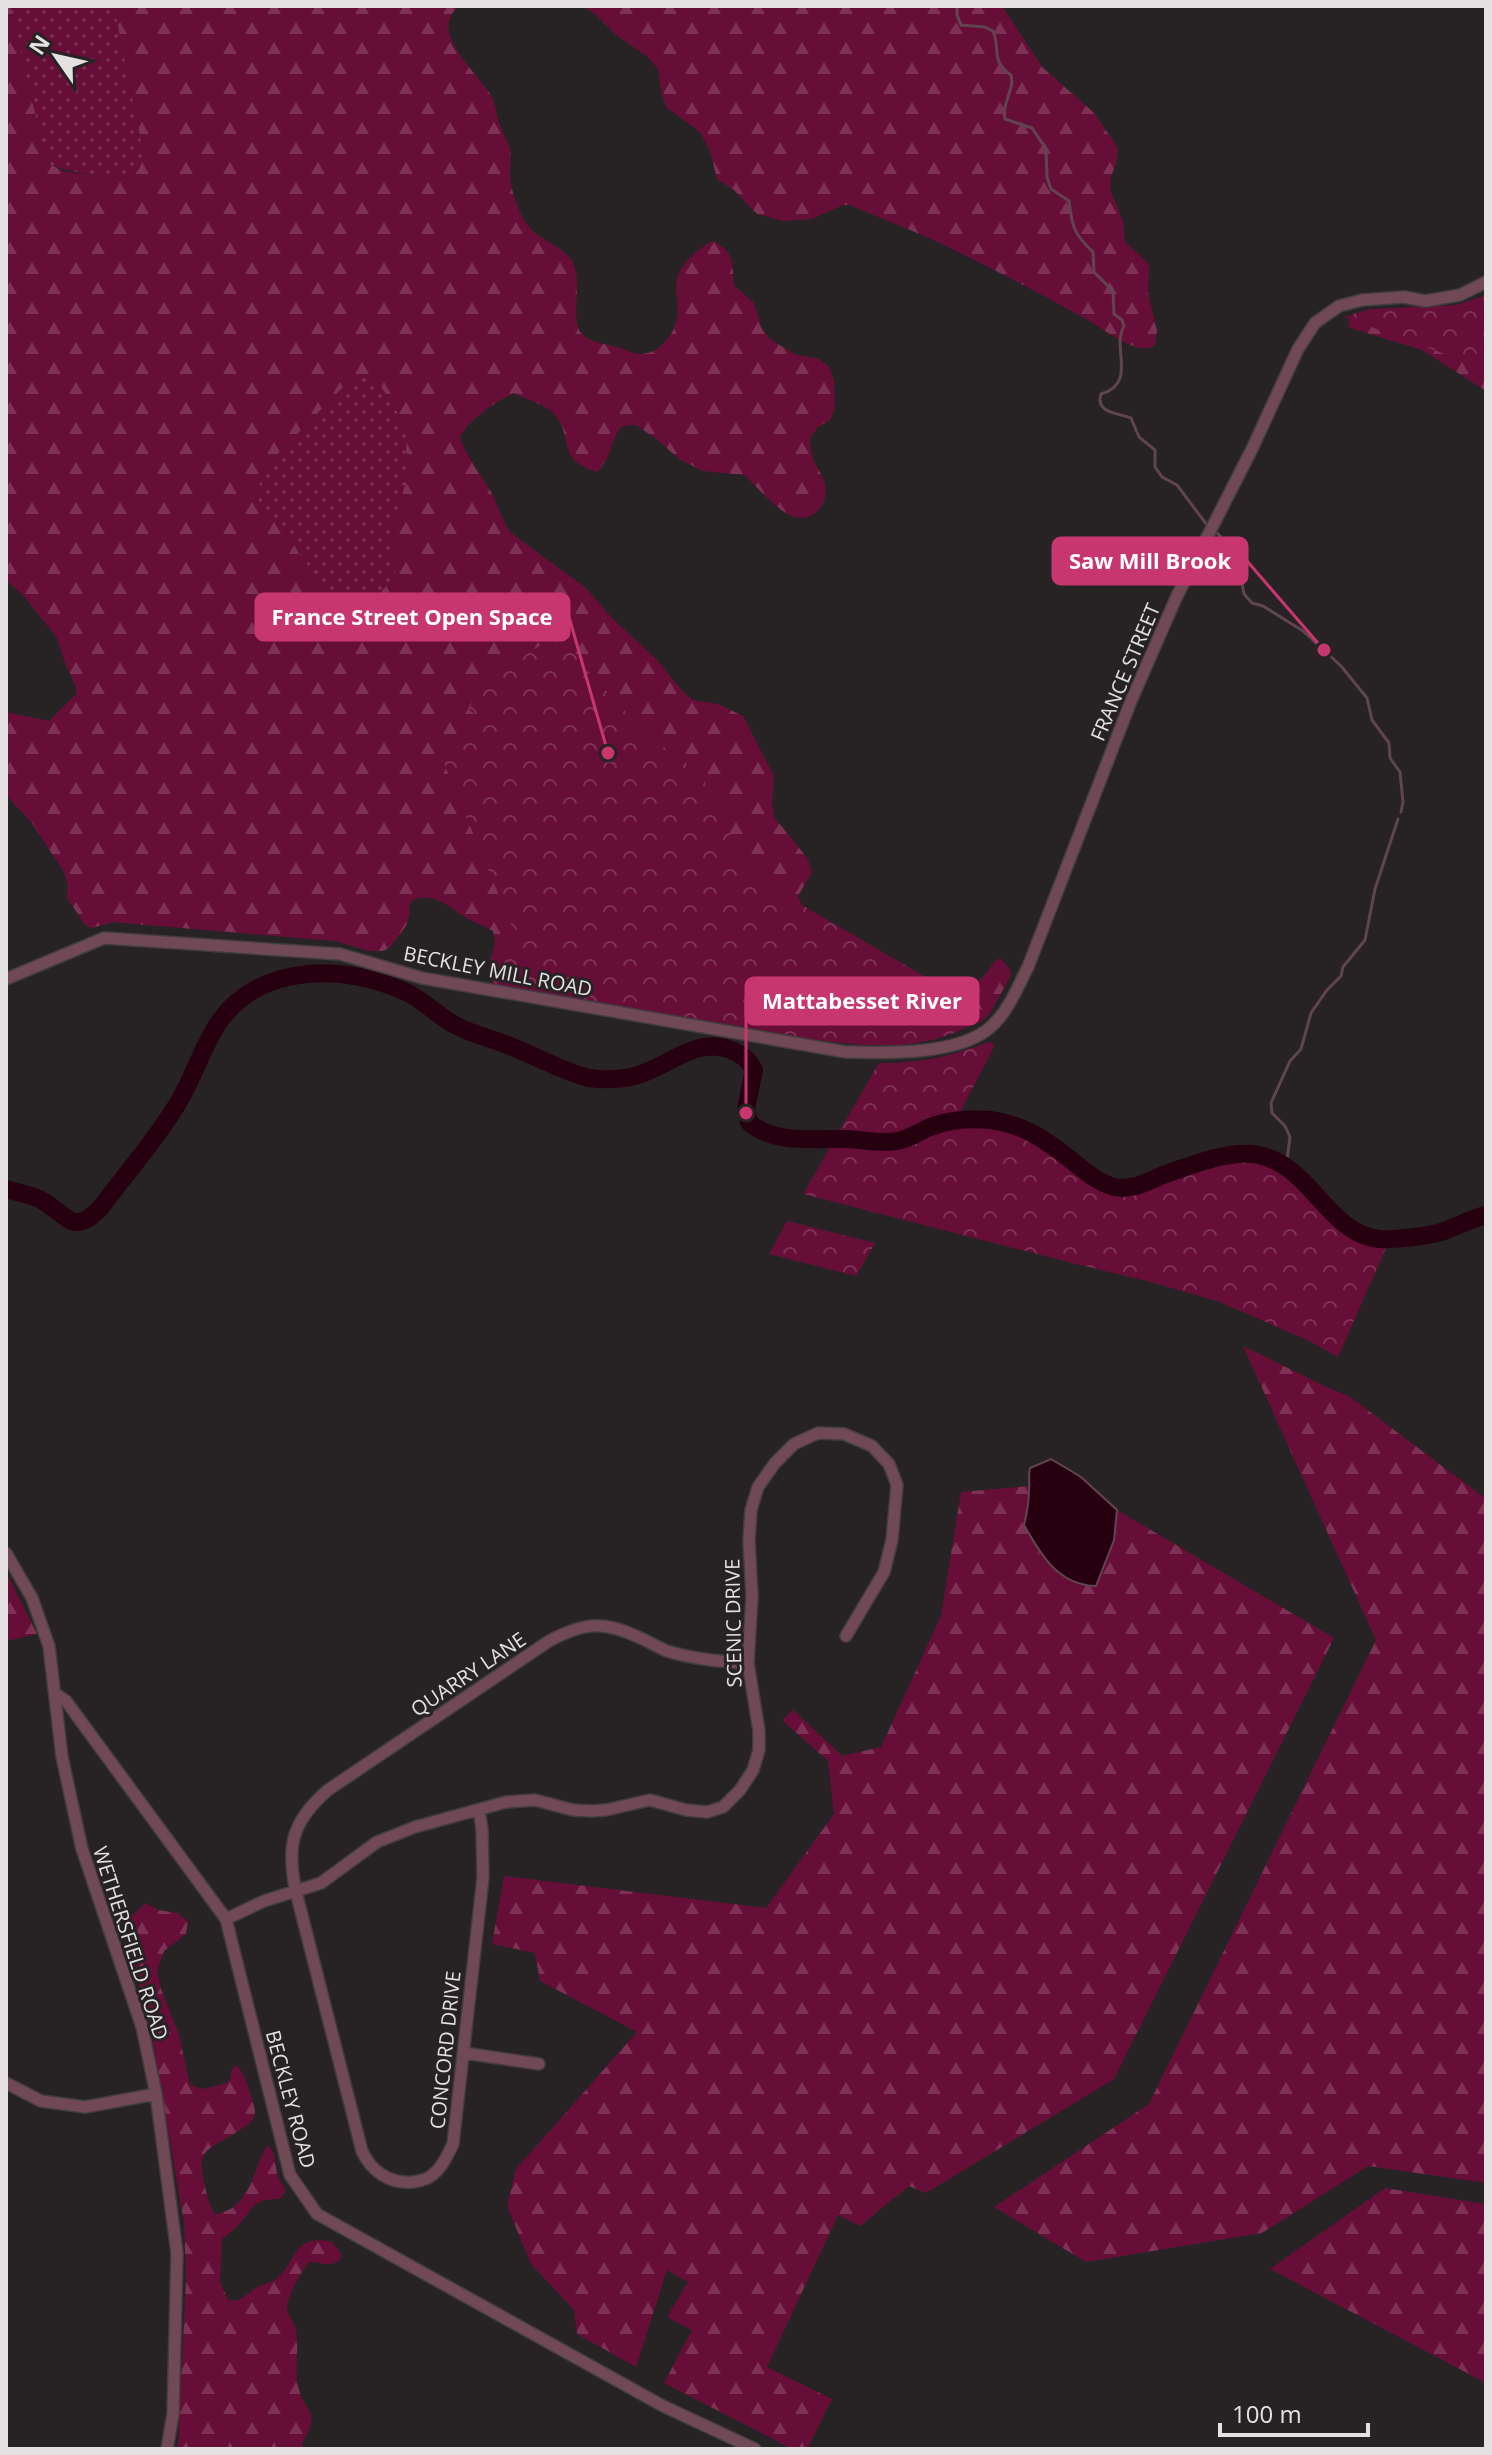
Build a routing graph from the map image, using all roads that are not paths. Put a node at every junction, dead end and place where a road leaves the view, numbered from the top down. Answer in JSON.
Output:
{"nodes":[{"id":1,"x":1486,"y":282,"type":"edge"},
{"id":2,"x":6,"y":979,"type":"edge"},
{"id":3,"x":986,"y":1031,"type":"joint"},
{"id":4,"x":6,"y":1553,"type":"edge"},
{"id":5,"x":846,"y":1636,"type":"dead end"},
{"id":6,"x":748,"y":1663,"type":"junction"},
{"id":7,"x":56,"y":1694,"type":"junction"},
{"id":8,"x":479,"y":1810,"type":"junction"},
{"id":9,"x":296,"y":1892,"type":"junction"},
{"id":10,"x":226,"y":1919,"type":"junction"},
{"id":11,"x":464,"y":2053,"type":"junction"},
{"id":12,"x":539,"y":2064,"type":"dead end"},
{"id":13,"x":6,"y":2083,"type":"edge"},
{"id":14,"x":156,"y":2094,"type":"junction"},
{"id":15,"x":167,"y":2449,"type":"edge"},
{"id":16,"x":755,"y":2449,"type":"edge"}],
"edges":[{"from":1,"to":3,"type":"street","name":"FRANCE STREET"},
{"from":2,"to":3,"type":"street","name":"BECKLEY MILL ROAD"},
{"from":4,"to":7,"type":"street","name":"WETHERSFIELD ROAD"},
{"from":5,"to":6,"type":"street","name":"SCENIC DRIVE"},
{"from":6,"to":8,"type":"street","name":"SCENIC DRIVE"},
{"from":6,"to":9,"type":"street","name":"QUARRY LANE"},
{"from":7,"to":10,"type":"street","name":"BECKLEY ROAD"},
{"from":7,"to":14,"type":"street","name":"WETHERSFIELD ROAD"},
{"from":8,"to":9,"type":"street","name":"SCENIC DRIVE"},
{"from":8,"to":11,"type":"street","name":"CONCORD DRIVE"},
{"from":9,"to":10,"type":"street","name":"SCENIC DRIVE"},
{"from":9,"to":11,"type":"street","name":"CONCORD DRIVE"},
{"from":10,"to":16,"type":"street","name":"BECKLEY ROAD"},
{"from":11,"to":12,"type":"street"},
{"from":13,"to":14,"type":"street"},
{"from":14,"to":15,"type":"street","name":"WETHERSFIELD ROAD"}]}
